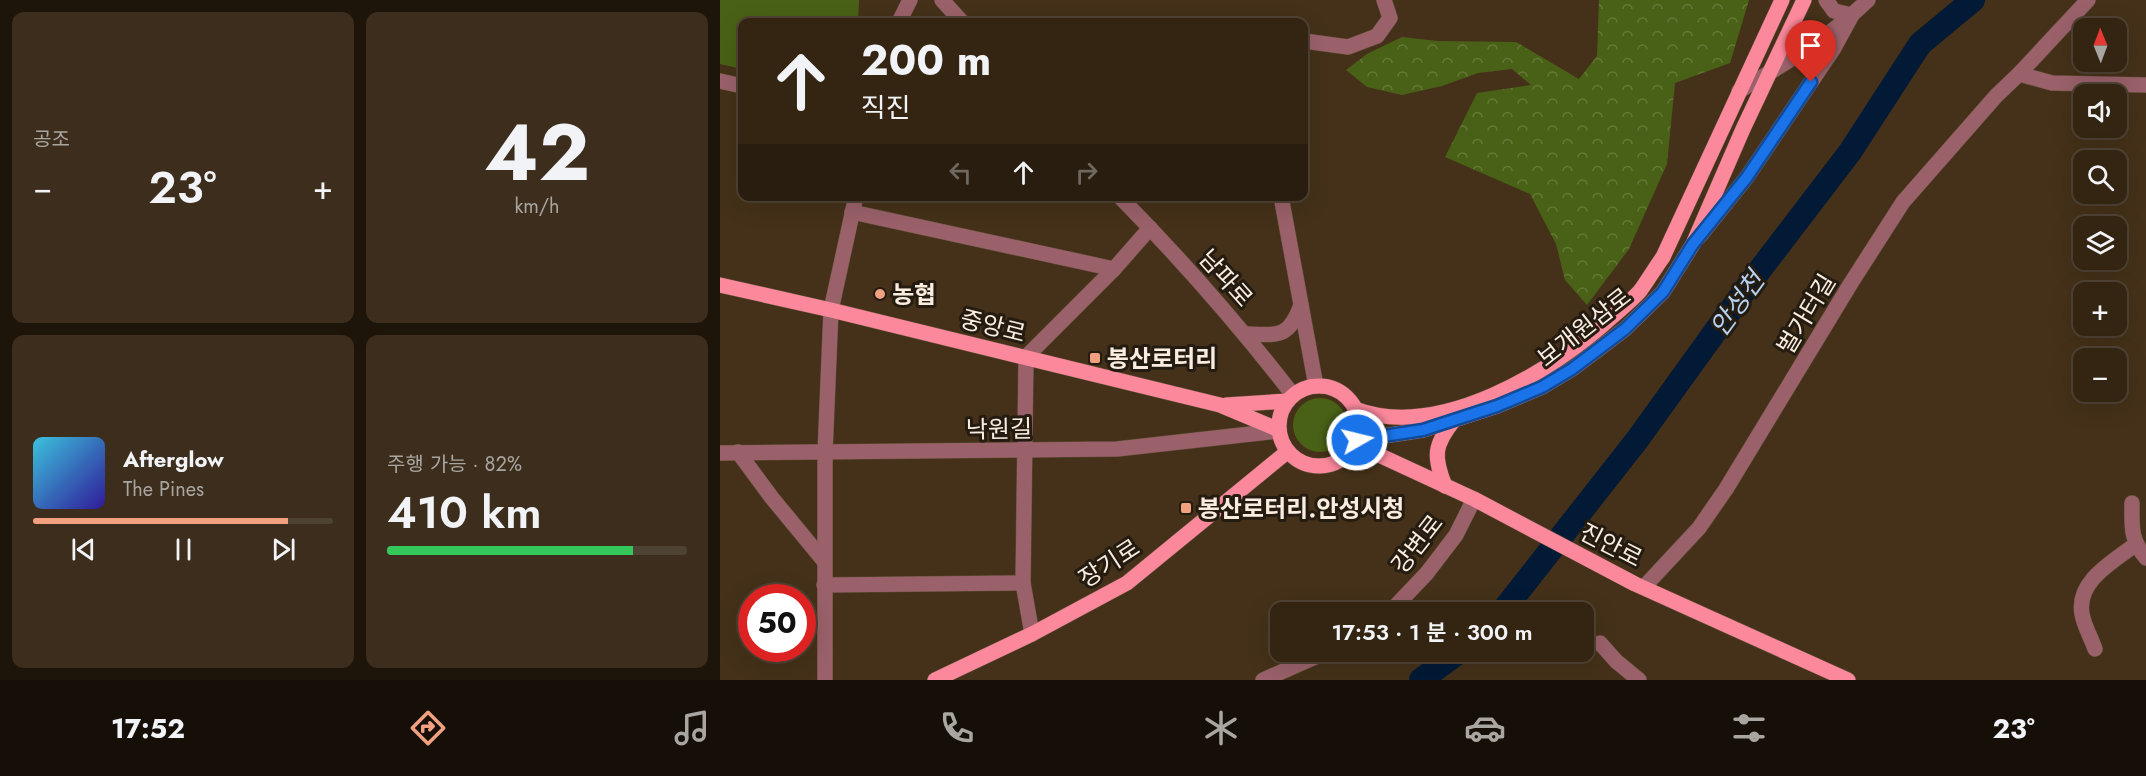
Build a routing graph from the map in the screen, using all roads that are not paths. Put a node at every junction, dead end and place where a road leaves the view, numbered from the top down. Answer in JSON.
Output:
{"nodes":[{"id":1,"x":910,"y":0,"type":"edge"},
{"id":2,"x":942,"y":0,"type":"edge"},
{"id":3,"x":1384,"y":0,"type":"edge"},
{"id":4,"x":1782,"y":0,"type":"edge"},
{"id":5,"x":1804,"y":0,"type":"edge"},
{"id":6,"x":1826,"y":0,"type":"edge"},
{"id":7,"x":1868,"y":0,"type":"edge"},
{"id":8,"x":2088,"y":0,"type":"edge"},
{"id":9,"x":1852,"y":15,"type":"junction"},
{"id":10,"x":901,"y":18,"type":"edge"},
{"id":11,"x":958,"y":18,"type":"edge"},
{"id":12,"x":1308,"y":42,"type":"edge"},
{"id":13,"x":1771,"y":72,"type":"junction"},
{"id":14,"x":2019,"y":74,"type":"junction"},
{"id":15,"x":720,"y":81,"type":"edge"},
{"id":16,"x":738,"y":85,"type":"edge"},
{"id":17,"x":2146,"y":85,"type":"edge"},
{"id":18,"x":1739,"y":91,"type":"junction"},
{"id":19,"x":855,"y":201,"type":"edge"},
{"id":20,"x":1124,"y":201,"type":"edge"},
{"id":21,"x":1282,"y":201,"type":"edge"},
{"id":22,"x":852,"y":212,"type":"junction"},
{"id":23,"x":1150,"y":228,"type":"junction"},
{"id":24,"x":1693,"y":244,"type":"junction"},
{"id":25,"x":1113,"y":269,"type":"junction"},
{"id":26,"x":720,"y":285,"type":"edge"},
{"id":27,"x":1301,"y":305,"type":"junction"},
{"id":28,"x":831,"y":310,"type":"junction"},
{"id":29,"x":1246,"y":334,"type":"junction"},
{"id":30,"x":1026,"y":357,"type":"junction"},
{"id":31,"x":1316,"y":386,"type":"junction"},
{"id":32,"x":1290,"y":398,"type":"junction"},
{"id":33,"x":1220,"y":405,"type":"junction"},
{"id":34,"x":1355,"y":409,"type":"junction"},
{"id":35,"x":1454,"y":420,"type":"junction"},
{"id":36,"x":1278,"y":430,"type":"junction"},
{"id":37,"x":1356,"y":442,"type":"junction"},
{"id":38,"x":738,"y":452,"type":"junction"},
{"id":39,"x":1025,"y":452,"type":"junction"},
{"id":40,"x":1287,"y":452,"type":"junction"},
{"id":41,"x":720,"y":453,"type":"edge"},
{"id":42,"x":825,"y":453,"type":"junction"},
{"id":43,"x":1445,"y":486,"type":"junction"},
{"id":44,"x":1474,"y":499,"type":"junction"},
{"id":45,"x":2132,"y":503,"type":"dead end"},
{"id":46,"x":2136,"y":544,"type":"junction"},
{"id":47,"x":2146,"y":558,"type":"edge"},
{"id":48,"x":824,"y":561,"type":"junction"},
{"id":49,"x":1023,"y":583,"type":"junction"},
{"id":50,"x":824,"y":585,"type":"junction"},
{"id":51,"x":1640,"y":585,"type":"junction"},
{"id":52,"x":1399,"y":602,"type":"edge"},
{"id":53,"x":1032,"y":634,"type":"junction"},
{"id":54,"x":1599,"y":643,"type":"dead end"},
{"id":55,"x":2095,"y":649,"type":"dead end"},
{"id":56,"x":1304,"y":662,"type":"edge"},
{"id":57,"x":939,"y":679,"type":"edge"},
{"id":58,"x":825,"y":680,"type":"edge"},
{"id":59,"x":1263,"y":680,"type":"edge"},
{"id":60,"x":1639,"y":680,"type":"edge"},
{"id":61,"x":1848,"y":680,"type":"edge"}],
"edges":[{"from":1,"to":10,"type":"street"},
{"from":2,"to":11,"type":"street"},
{"from":3,"to":12,"type":"street"},
{"from":4,"to":18,"type":"main road","name":"보개원삼로"},
{"from":5,"to":13,"type":"main road","name":"보개원삼로"},
{"from":6,"to":9,"type":"street"},
{"from":7,"to":9,"type":"street"},
{"from":8,"to":14,"type":"street","name":"벌가터길"},
{"from":9,"to":13,"type":"street"},
{"from":9,"to":24,"type":"street"},
{"from":13,"to":18,"type":"street"},
{"from":13,"to":24,"type":"main road","name":"보개원삼로"},
{"from":14,"to":17,"type":"street"},
{"from":14,"to":51,"type":"street","name":"벌가터길"},
{"from":15,"to":16,"type":"street"},
{"from":18,"to":34,"type":"main road","name":"보개원삼로"},
{"from":19,"to":22,"type":"street"},
{"from":20,"to":23,"type":"street","name":"남파로"},
{"from":21,"to":27,"type":"street"},
{"from":22,"to":25,"type":"street"},
{"from":22,"to":28,"type":"street"},
{"from":23,"to":25,"type":"street"},
{"from":23,"to":29,"type":"street","name":"남파로"},
{"from":24,"to":35,"type":"main road","name":"보개원삼로"},
{"from":25,"to":30,"type":"street"},
{"from":26,"to":28,"type":"main road","name":"중앙로"},
{"from":27,"to":29,"type":"street"},
{"from":27,"to":31,"type":"street"},
{"from":28,"to":30,"type":"main road","name":"중앙로"},
{"from":28,"to":42,"type":"street"},
{"from":29,"to":32,"type":"street","name":"남파로"},
{"from":30,"to":33,"type":"main road","name":"중앙로"},
{"from":30,"to":39,"type":"street"},
{"from":31,"to":32,"type":"main road"},
{"from":31,"to":34,"type":"main road"},
{"from":32,"to":33,"type":"main road","name":"중앙로"},
{"from":32,"to":36,"type":"main road"},
{"from":33,"to":36,"type":"main road","name":"중앙로"},
{"from":34,"to":37,"type":"main road"},
{"from":35,"to":37,"type":"main road","name":"보개원삼로"},
{"from":35,"to":43,"type":"main road"},
{"from":36,"to":39,"type":"street","name":"낙원길"},
{"from":36,"to":40,"type":"main road"},
{"from":37,"to":40,"type":"main road"},
{"from":37,"to":43,"type":"main road","name":"진안로"},
{"from":38,"to":41,"type":"street","name":"낙원길"},
{"from":38,"to":42,"type":"street","name":"낙원길"},
{"from":38,"to":48,"type":"street"},
{"from":39,"to":42,"type":"street","name":"낙원길"},
{"from":39,"to":49,"type":"street"},
{"from":40,"to":53,"type":"main road","name":"장기로"},
{"from":42,"to":48,"type":"street"},
{"from":43,"to":44,"type":"main road","name":"진안로"},
{"from":44,"to":51,"type":"main road","name":"진안로"},
{"from":44,"to":52,"type":"street","name":"강변로"},
{"from":45,"to":46,"type":"street"},
{"from":46,"to":47,"type":"street"},
{"from":46,"to":55,"type":"street"},
{"from":48,"to":50,"type":"street"},
{"from":49,"to":50,"type":"street"},
{"from":49,"to":53,"type":"street"},
{"from":50,"to":58,"type":"street"},
{"from":51,"to":61,"type":"main road","name":"진안로"},
{"from":53,"to":57,"type":"main road","name":"장기로"},
{"from":54,"to":60,"type":"street"},
{"from":56,"to":59,"type":"street"}]}
